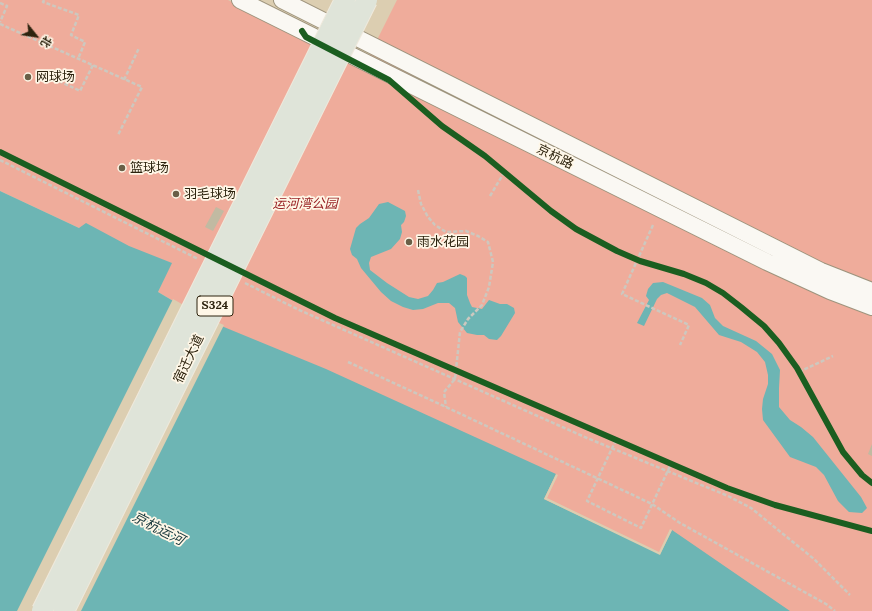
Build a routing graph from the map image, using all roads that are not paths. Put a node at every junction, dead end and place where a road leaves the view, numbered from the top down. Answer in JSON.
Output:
{"nodes":[{"id":1,"x":240,"y":0,"type":"edge"},
{"id":2,"x":282,"y":0,"type":"edge"},
{"id":3,"x":345,"y":0,"type":"edge"},
{"id":4,"x":367,"y":0,"type":"edge"},
{"id":5,"x":872,"y":291,"type":"edge"},
{"id":6,"x":872,"y":307,"type":"edge"},
{"id":7,"x":42,"y":611,"type":"edge"},
{"id":8,"x":64,"y":611,"type":"edge"}],
"edges":[{"from":1,"to":6,"type":"street","name":"京杭路"},
{"from":2,"to":5,"type":"street","name":"京杭路"},
{"from":3,"to":7,"type":"main road","name":"宿迁大道","number":"S324","bridge":true},
{"from":4,"to":8,"type":"main road","name":"宿迁大道","number":"S324","bridge":true}]}
